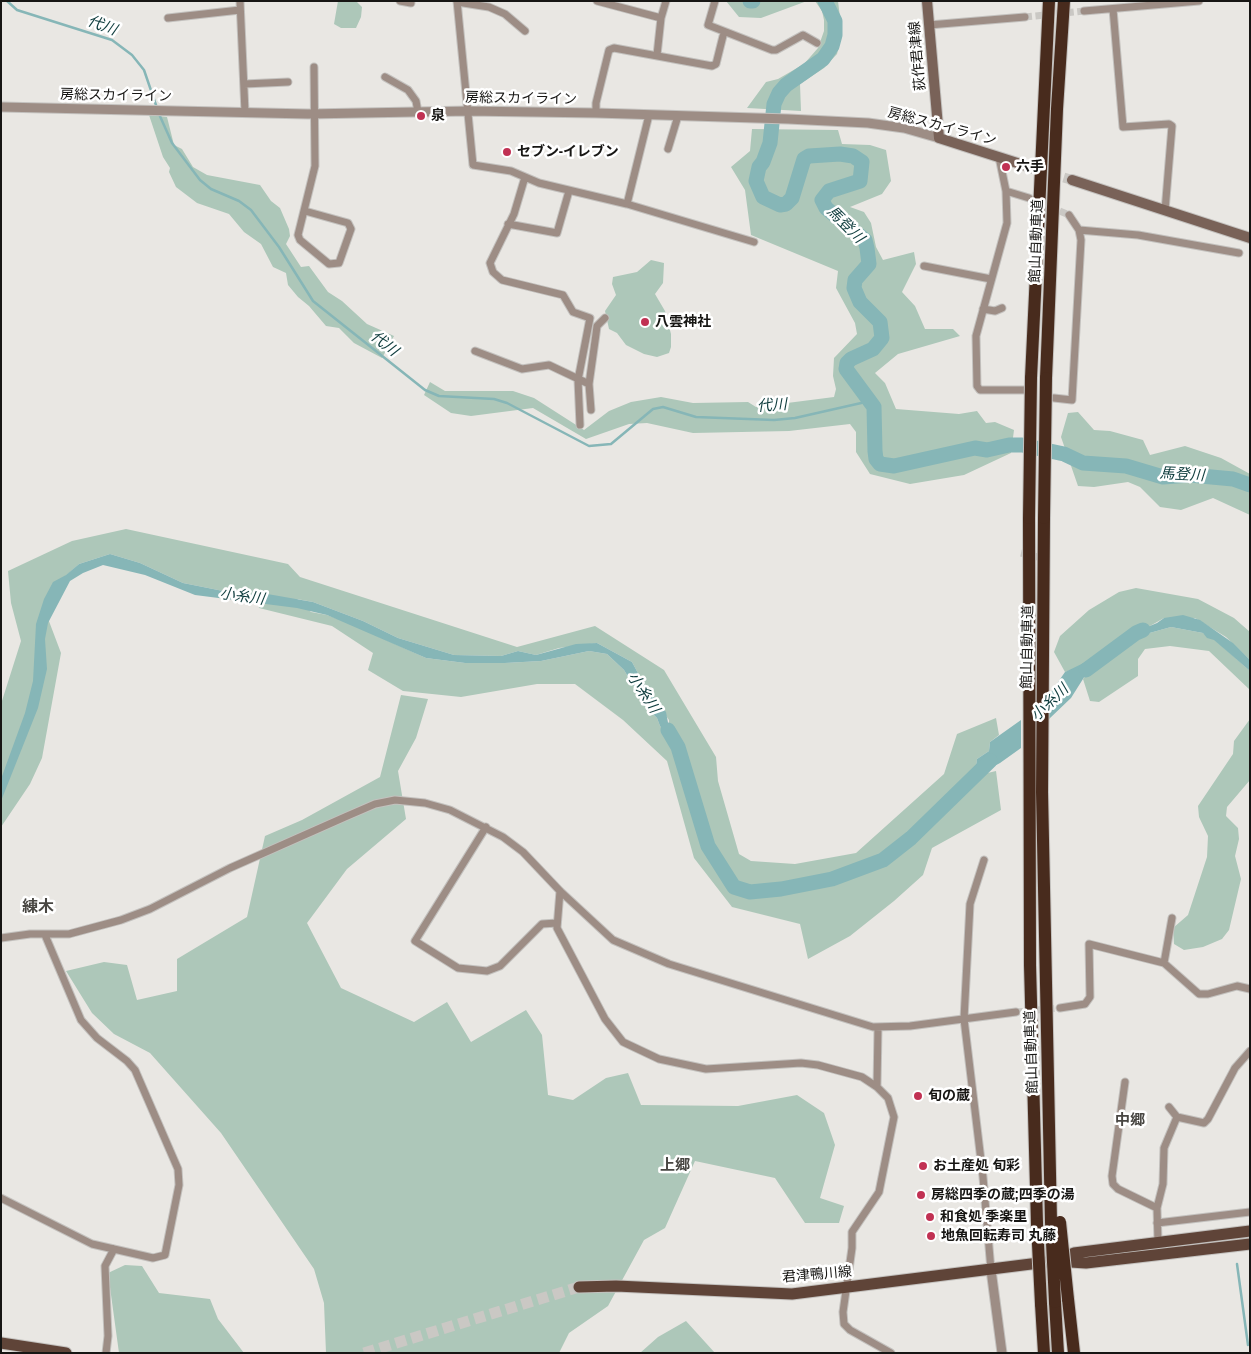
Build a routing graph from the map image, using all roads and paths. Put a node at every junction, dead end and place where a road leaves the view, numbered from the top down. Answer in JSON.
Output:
{"nodes":[{"id":1,"x":240,"y":1,"type":"edge"},
{"id":2,"x":400,"y":1,"type":"edge"},
{"id":3,"x":597,"y":1,"type":"edge"},
{"id":4,"x":666,"y":1,"type":"edge"},
{"id":5,"x":715,"y":1,"type":"edge"},
{"id":6,"x":927,"y":1,"type":"edge"},
{"id":7,"x":1049,"y":1,"type":"edge"},
{"id":8,"x":1064,"y":1,"type":"edge"},
{"id":9,"x":1199,"y":1,"type":"edge"},
{"id":10,"x":457,"y":2,"type":"edge"},
{"id":11,"x":411,"y":3,"type":"dead end"},
{"id":12,"x":1113,"y":8,"type":"junction"},
{"id":13,"x":240,"y":10,"type":"junction"},
{"id":14,"x":1084,"y":11,"type":"tunnel mouth"},
{"id":15,"x":1025,"y":17,"type":"tunnel mouth"},
{"id":16,"x":168,"y":18,"type":"dead end"},
{"id":17,"x":660,"y":18,"type":"junction"},
{"id":18,"x":929,"y":25,"type":"junction"},
{"id":19,"x":525,"y":32,"type":"dead end"},
{"id":20,"x":723,"y":36,"type":"dead end"},
{"id":21,"x":817,"y":43,"type":"dead end"},
{"id":22,"x":658,"y":55,"type":"junction"},
{"id":23,"x":314,"y":67,"type":"dead end"},
{"id":24,"x":385,"y":77,"type":"dead end"},
{"id":25,"x":288,"y":82,"type":"dead end"},
{"id":26,"x":244,"y":84,"type":"junction"},
{"id":27,"x":1,"y":107,"type":"edge"},
{"id":28,"x":246,"y":112,"type":"junction"},
{"id":29,"x":418,"y":112,"type":"junction"},
{"id":30,"x":469,"y":112,"type":"junction"},
{"id":31,"x":313,"y":113,"type":"junction"},
{"id":32,"x":596,"y":113,"type":"junction"},
{"id":33,"x":649,"y":115,"type":"junction"},
{"id":34,"x":678,"y":116,"type":"junction"},
{"id":35,"x":939,"y":138,"type":"junction"},
{"id":36,"x":668,"y":149,"type":"dead end"},
{"id":37,"x":999,"y":157,"type":"junction"},
{"id":38,"x":1033,"y":168,"type":"tunnel mouth"},
{"id":39,"x":525,"y":177,"type":"junction"},
{"id":40,"x":1072,"y":180,"type":"tunnel mouth"},
{"id":41,"x":569,"y":191,"type":"junction"},
{"id":42,"x":1006,"y":191,"type":"junction"},
{"id":43,"x":1029,"y":198,"type":"dead end"},
{"id":44,"x":627,"y":204,"type":"junction"},
{"id":45,"x":1165,"y":210,"type":"junction"},
{"id":46,"x":305,"y":211,"type":"junction"},
{"id":47,"x":1069,"y":215,"type":"tunnel mouth"},
{"id":48,"x":508,"y":224,"type":"junction"},
{"id":49,"x":1079,"y":230,"type":"junction"},
{"id":50,"x":1250,"y":238,"type":"edge"},
{"id":51,"x":754,"y":242,"type":"dead end"},
{"id":52,"x":1239,"y":253,"type":"dead end"},
{"id":53,"x":924,"y":266,"type":"dead end"},
{"id":54,"x":991,"y":279,"type":"junction"},
{"id":55,"x":1002,"y":308,"type":"dead end"},
{"id":56,"x":983,"y":309,"type":"junction"},
{"id":57,"x":605,"y":318,"type":"dead end"},
{"id":58,"x":475,"y":351,"type":"dead end"},
{"id":59,"x":578,"y":380,"type":"junction"},
{"id":60,"x":589,"y":384,"type":"junction"},
{"id":61,"x":1024,"y":390,"type":"dead end"},
{"id":62,"x":1054,"y":398,"type":"dead end"},
{"id":63,"x":591,"y":410,"type":"dead end"},
{"id":64,"x":580,"y":425,"type":"dead end"},
{"id":65,"x":486,"y":827,"type":"junction"},
{"id":66,"x":984,"y":860,"type":"dead end"},
{"id":67,"x":560,"y":891,"type":"junction"},
{"id":68,"x":1172,"y":918,"type":"dead end"},
{"id":69,"x":557,"y":923,"type":"junction"},
{"id":70,"x":46,"y":935,"type":"junction"},
{"id":71,"x":1,"y":938,"type":"edge"},
{"id":72,"x":1164,"y":962,"type":"junction"},
{"id":73,"x":1250,"y":989,"type":"edge"},
{"id":74,"x":1060,"y":1008,"type":"tunnel mouth"},
{"id":75,"x":1016,"y":1012,"type":"tunnel mouth"},
{"id":76,"x":964,"y":1019,"type":"junction"},
{"id":77,"x":878,"y":1028,"type":"junction"},
{"id":78,"x":1250,"y":1051,"type":"edge"},
{"id":79,"x":1125,"y":1082,"type":"dead end"},
{"id":80,"x":878,"y":1087,"type":"junction"},
{"id":81,"x":1169,"y":1107,"type":"dead end"},
{"id":82,"x":1177,"y":1118,"type":"junction"},
{"id":83,"x":1,"y":1198,"type":"edge"},
{"id":84,"x":1157,"y":1208,"type":"junction"},
{"id":85,"x":1250,"y":1212,"type":"edge"},
{"id":86,"x":1056,"y":1222,"type":"junction"},
{"id":87,"x":1157,"y":1223,"type":"junction"},
{"id":88,"x":1250,"y":1231,"type":"edge"},
{"id":89,"x":1158,"y":1241,"type":"junction"},
{"id":90,"x":1250,"y":1244,"type":"edge"},
{"id":91,"x":114,"y":1249,"type":"junction"},
{"id":92,"x":1055,"y":1261,"type":"junction"},
{"id":93,"x":992,"y":1270,"type":"junction"},
{"id":94,"x":579,"y":1287,"type":"tunnel mouth"},
{"id":95,"x":846,"y":1287,"type":"junction"},
{"id":96,"x":1,"y":1344,"type":"edge"},
{"id":97,"x":66,"y":1353,"type":"edge"},
{"id":98,"x":106,"y":1353,"type":"edge"},
{"id":99,"x":891,"y":1353,"type":"edge"},
{"id":100,"x":1002,"y":1353,"type":"edge"},
{"id":101,"x":1044,"y":1353,"type":"edge"},
{"id":102,"x":1058,"y":1353,"type":"edge"},
{"id":103,"x":1074,"y":1353,"type":"edge"}],
"edges":[{"from":1,"to":13,"type":"street"},
{"from":2,"to":11,"type":"street"},
{"from":3,"to":17,"type":"street"},
{"from":4,"to":17,"type":"street"},
{"from":5,"to":21,"type":"street"},
{"from":6,"to":18,"type":"main road","name":"荻作君津線"},
{"from":7,"to":101,"type":"highway","name":"館山自動車道","bridge":true},
{"from":8,"to":86,"type":"highway","name":"館山自動車道","bridge":true},
{"from":9,"to":12,"type":"street"},
{"from":10,"to":19,"type":"street"},
{"from":10,"to":30,"type":"street"},
{"from":12,"to":14,"type":"street"},
{"from":12,"to":45,"type":"street"},
{"from":13,"to":16,"type":"street"},
{"from":13,"to":26,"type":"street"},
{"from":15,"to":18,"type":"street"},
{"from":17,"to":22,"type":"street"},
{"from":18,"to":35,"type":"main road","name":"荻作君津線"},
{"from":20,"to":22,"type":"street"},
{"from":22,"to":32,"type":"street"},
{"from":23,"to":31,"type":"street"},
{"from":24,"to":29,"type":"street"},
{"from":25,"to":26,"type":"street"},
{"from":26,"to":28,"type":"street"},
{"from":27,"to":28,"type":"street","name":"房総スカイライン"},
{"from":28,"to":31,"type":"street","name":"房総スカイライン"},
{"from":29,"to":30,"type":"street","name":"房総スカイライン"},
{"from":29,"to":31,"type":"street","name":"房総スカイライン"},
{"from":30,"to":32,"type":"street","name":"房総スカイライン"},
{"from":30,"to":39,"type":"street"},
{"from":31,"to":46,"type":"street"},
{"from":32,"to":33,"type":"street","name":"房総スカイライン"},
{"from":33,"to":34,"type":"street","name":"房総スカイライン"},
{"from":33,"to":44,"type":"street"},
{"from":34,"to":35,"type":"street","name":"房総スカイライン"},
{"from":34,"to":36,"type":"street"},
{"from":35,"to":37,"type":"main road","name":"房総スカイライン"},
{"from":37,"to":38,"type":"main road","name":"房総スカイライン"},
{"from":37,"to":42,"type":"street"},
{"from":39,"to":41,"type":"street"},
{"from":39,"to":48,"type":"street"},
{"from":40,"to":45,"type":"main road"},
{"from":41,"to":44,"type":"street"},
{"from":41,"to":48,"type":"street"},
{"from":42,"to":43,"type":"street"},
{"from":42,"to":54,"type":"street"},
{"from":44,"to":51,"type":"street"},
{"from":45,"to":50,"type":"main road"},
{"from":46,"to":46,"type":"street"},
{"from":47,"to":49,"type":"street"},
{"from":48,"to":59,"type":"street"},
{"from":49,"to":52,"type":"street"},
{"from":49,"to":62,"type":"street"},
{"from":53,"to":54,"type":"street"},
{"from":54,"to":56,"type":"street"},
{"from":55,"to":56,"type":"street"},
{"from":56,"to":61,"type":"street"},
{"from":57,"to":60,"type":"street"},
{"from":58,"to":59,"type":"street"},
{"from":59,"to":60,"type":"street"},
{"from":59,"to":64,"type":"street"},
{"from":60,"to":63,"type":"street"},
{"from":65,"to":67,"type":"street"},
{"from":65,"to":69,"type":"street"},
{"from":65,"to":70,"type":"street"},
{"from":66,"to":76,"type":"street"},
{"from":67,"to":69,"type":"street"},
{"from":67,"to":77,"type":"street"},
{"from":68,"to":72,"type":"street"},
{"from":69,"to":80,"type":"street"},
{"from":70,"to":71,"type":"street"},
{"from":70,"to":91,"type":"street"},
{"from":72,"to":73,"type":"street"},
{"from":72,"to":74,"type":"street"},
{"from":75,"to":76,"type":"street"},
{"from":76,"to":77,"type":"street"},
{"from":76,"to":93,"type":"street"},
{"from":77,"to":80,"type":"street"},
{"from":78,"to":82,"type":"street"},
{"from":79,"to":84,"type":"street"},
{"from":80,"to":95,"type":"street"},
{"from":81,"to":82,"type":"street"},
{"from":82,"to":84,"type":"street"},
{"from":83,"to":91,"type":"street"},
{"from":84,"to":87,"type":"street"},
{"from":85,"to":87,"type":"street"},
{"from":86,"to":102,"type":"highway","bridge":true},
{"from":86,"to":103,"type":"highway","bridge":true},
{"from":87,"to":89,"type":"street"},
{"from":88,"to":89,"type":"main road","name":"君津鴨川線"},
{"from":89,"to":92,"type":"main road","name":"君津鴨川線"},
{"from":90,"to":92,"type":"main road","name":"君津鴨川線"},
{"from":91,"to":98,"type":"street"},
{"from":92,"to":93,"type":"main road","name":"君津鴨川線"},
{"from":93,"to":95,"type":"main road","name":"君津鴨川線"},
{"from":93,"to":100,"type":"street"},
{"from":94,"to":95,"type":"main road","name":"君津鴨川線"},
{"from":95,"to":99,"type":"street"},
{"from":96,"to":97,"type":"main road"}]}
